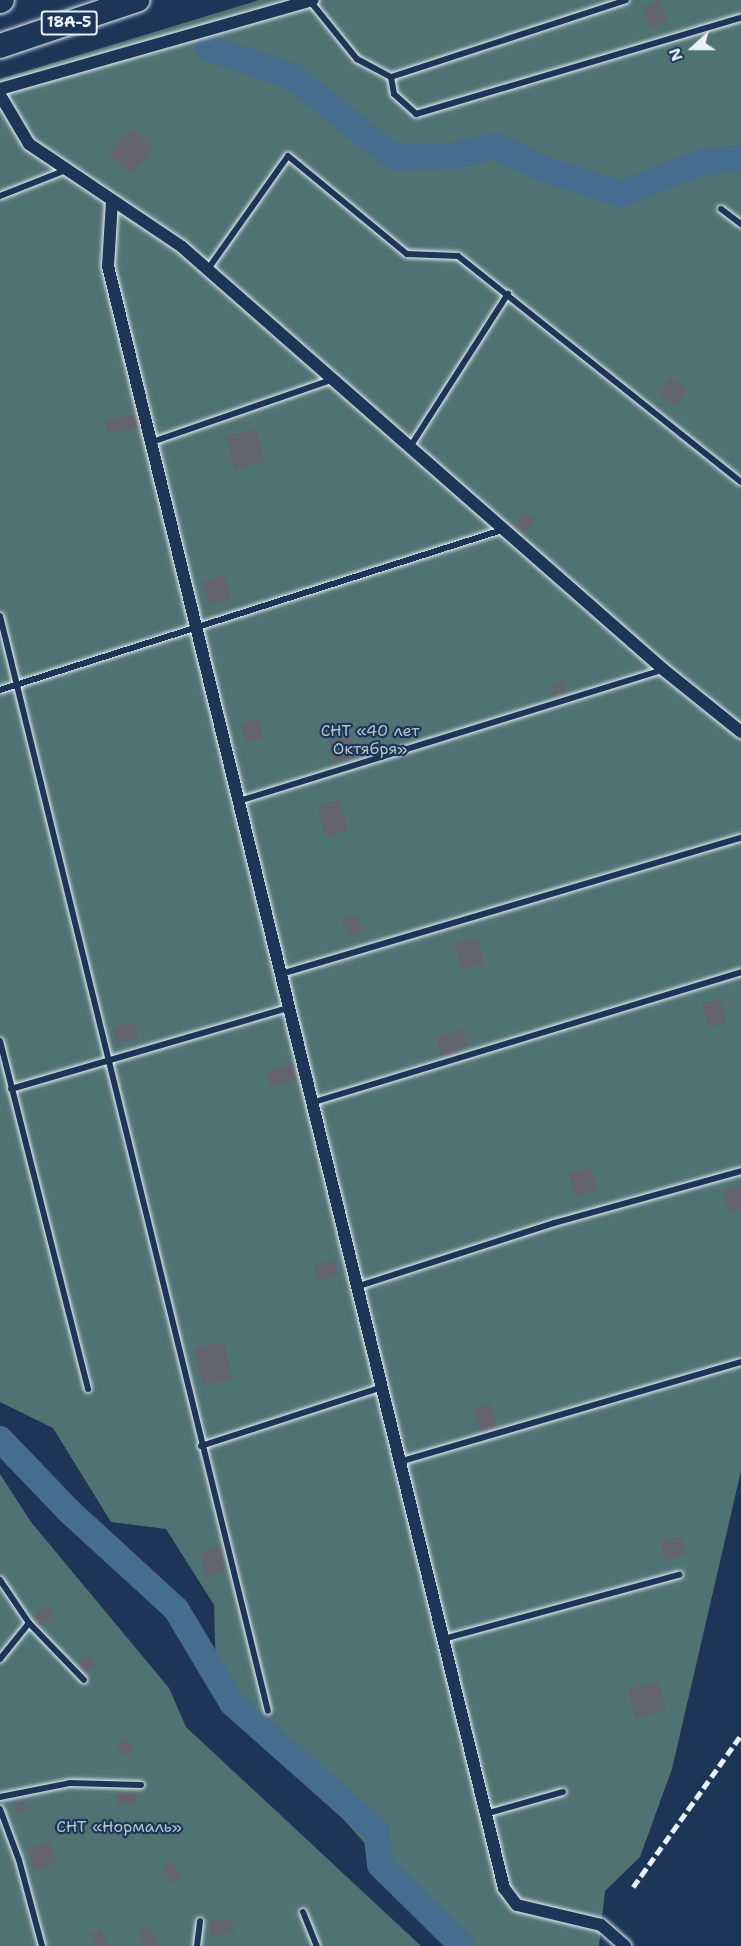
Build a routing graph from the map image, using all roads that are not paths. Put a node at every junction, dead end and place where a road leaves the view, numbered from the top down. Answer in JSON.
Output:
{"nodes":[{"id":1,"x":137,"y":0,"type":"edge"},
{"id":2,"x":311,"y":0,"type":"edge"},
{"id":3,"x":626,"y":0,"type":"edge"},
{"id":4,"x":741,"y":18,"type":"edge"},
{"id":5,"x":0,"y":45,"type":"edge"},
{"id":6,"x":391,"y":76,"type":"junction"},
{"id":7,"x":0,"y":88,"type":"edge"},
{"id":8,"x":0,"y":95,"type":"edge"},
{"id":9,"x":66,"y":170,"type":"junction"},
{"id":10,"x":0,"y":196,"type":"edge"},
{"id":11,"x":112,"y":201,"type":"junction"},
{"id":12,"x":721,"y":209,"type":"dead end"},
{"id":13,"x":741,"y":224,"type":"edge"},
{"id":14,"x":208,"y":269,"type":"junction"},
{"id":15,"x":508,"y":294,"type":"junction"},
{"id":16,"x":331,"y":380,"type":"junction"},
{"id":17,"x":152,"y":442,"type":"junction"},
{"id":18,"x":410,"y":447,"type":"junction"},
{"id":19,"x":741,"y":482,"type":"edge"},
{"id":20,"x":507,"y":529,"type":"junction"},
{"id":21,"x":0,"y":616,"type":"edge"},
{"id":22,"x":197,"y":626,"type":"junction"},
{"id":23,"x":664,"y":670,"type":"junction"},
{"id":24,"x":16,"y":685,"type":"junction"},
{"id":25,"x":0,"y":690,"type":"edge"},
{"id":26,"x":741,"y":732,"type":"edge"},
{"id":27,"x":239,"y":801,"type":"junction"},
{"id":28,"x":741,"y":838,"type":"edge"},
{"id":29,"x":741,"y":972,"type":"edge"},
{"id":30,"x":280,"y":974,"type":"junction"},
{"id":31,"x":288,"y":1008,"type":"junction"},
{"id":32,"x":0,"y":1041,"type":"edge"},
{"id":33,"x":108,"y":1058,"type":"junction"},
{"id":34,"x":11,"y":1089,"type":"junction"},
{"id":35,"x":311,"y":1103,"type":"junction"},
{"id":36,"x":741,"y":1171,"type":"edge"},
{"id":37,"x":355,"y":1287,"type":"junction"},
{"id":38,"x":741,"y":1362,"type":"edge"},
{"id":39,"x":380,"y":1388,"type":"junction"},
{"id":40,"x":88,"y":1389,"type":"dead end"},
{"id":41,"x":201,"y":1446,"type":"junction"},
{"id":42,"x":398,"y":1462,"type":"junction"},
{"id":43,"x":679,"y":1575,"type":"dead end"},
{"id":44,"x":0,"y":1580,"type":"edge"},
{"id":45,"x":29,"y":1623,"type":"junction"},
{"id":46,"x":442,"y":1639,"type":"junction"},
{"id":47,"x":0,"y":1659,"type":"edge"},
{"id":48,"x":84,"y":1680,"type":"dead end"},
{"id":49,"x":268,"y":1711,"type":"dead end"},
{"id":50,"x":141,"y":1785,"type":"dead end"},
{"id":51,"x":563,"y":1792,"type":"dead end"},
{"id":52,"x":0,"y":1797,"type":"edge"},
{"id":53,"x":0,"y":1809,"type":"edge"},
{"id":54,"x":484,"y":1815,"type":"junction"},
{"id":55,"x":303,"y":1912,"type":"dead end"},
{"id":56,"x":200,"y":1922,"type":"dead end"},
{"id":57,"x":42,"y":1946,"type":"edge"},
{"id":58,"x":197,"y":1946,"type":"edge"},
{"id":59,"x":317,"y":1946,"type":"edge"},
{"id":60,"x":625,"y":1946,"type":"edge"}],
"edges":[{"from":1,"to":5,"type":"highway","number":"18А-5"},
{"from":2,"to":6,"type":"lane"},
{"from":2,"to":7,"type":"street"},
{"from":3,"to":6,"type":"lane"},
{"from":4,"to":6,"type":"lane"},
{"from":8,"to":9,"type":"street"},
{"from":9,"to":10,"type":"lane"},
{"from":9,"to":11,"type":"street"},
{"from":11,"to":14,"type":"street"},
{"from":11,"to":17,"type":"street"},
{"from":12,"to":13,"type":"lane"},
{"from":14,"to":15,"type":"lane"},
{"from":14,"to":16,"type":"street"},
{"from":15,"to":18,"type":"lane"},
{"from":15,"to":19,"type":"lane"},
{"from":16,"to":17,"type":"lane"},
{"from":16,"to":18,"type":"street"},
{"from":17,"to":22,"type":"street"},
{"from":18,"to":20,"type":"street"},
{"from":20,"to":22,"type":"lane"},
{"from":20,"to":23,"type":"street"},
{"from":21,"to":24,"type":"lane"},
{"from":22,"to":24,"type":"lane"},
{"from":22,"to":27,"type":"street"},
{"from":23,"to":26,"type":"street"},
{"from":23,"to":27,"type":"lane"},
{"from":24,"to":25,"type":"lane"},
{"from":24,"to":33,"type":"lane"},
{"from":27,"to":30,"type":"street"},
{"from":28,"to":30,"type":"lane"},
{"from":29,"to":35,"type":"lane"},
{"from":30,"to":31,"type":"street"},
{"from":31,"to":33,"type":"lane"},
{"from":31,"to":35,"type":"street"},
{"from":32,"to":34,"type":"lane"},
{"from":33,"to":34,"type":"lane"},
{"from":33,"to":41,"type":"lane"},
{"from":34,"to":40,"type":"lane"},
{"from":35,"to":37,"type":"street"},
{"from":36,"to":37,"type":"lane"},
{"from":37,"to":39,"type":"street"},
{"from":38,"to":42,"type":"lane"},
{"from":39,"to":41,"type":"lane"},
{"from":39,"to":42,"type":"street"},
{"from":41,"to":49,"type":"lane"},
{"from":42,"to":46,"type":"street"},
{"from":43,"to":46,"type":"lane"},
{"from":44,"to":45,"type":"lane"},
{"from":45,"to":47,"type":"lane"},
{"from":45,"to":48,"type":"lane"},
{"from":46,"to":54,"type":"street"},
{"from":50,"to":52,"type":"lane"},
{"from":51,"to":54,"type":"lane"},
{"from":53,"to":57,"type":"lane"},
{"from":54,"to":60,"type":"street"},
{"from":55,"to":59,"type":"lane"},
{"from":56,"to":58,"type":"lane"}]}
